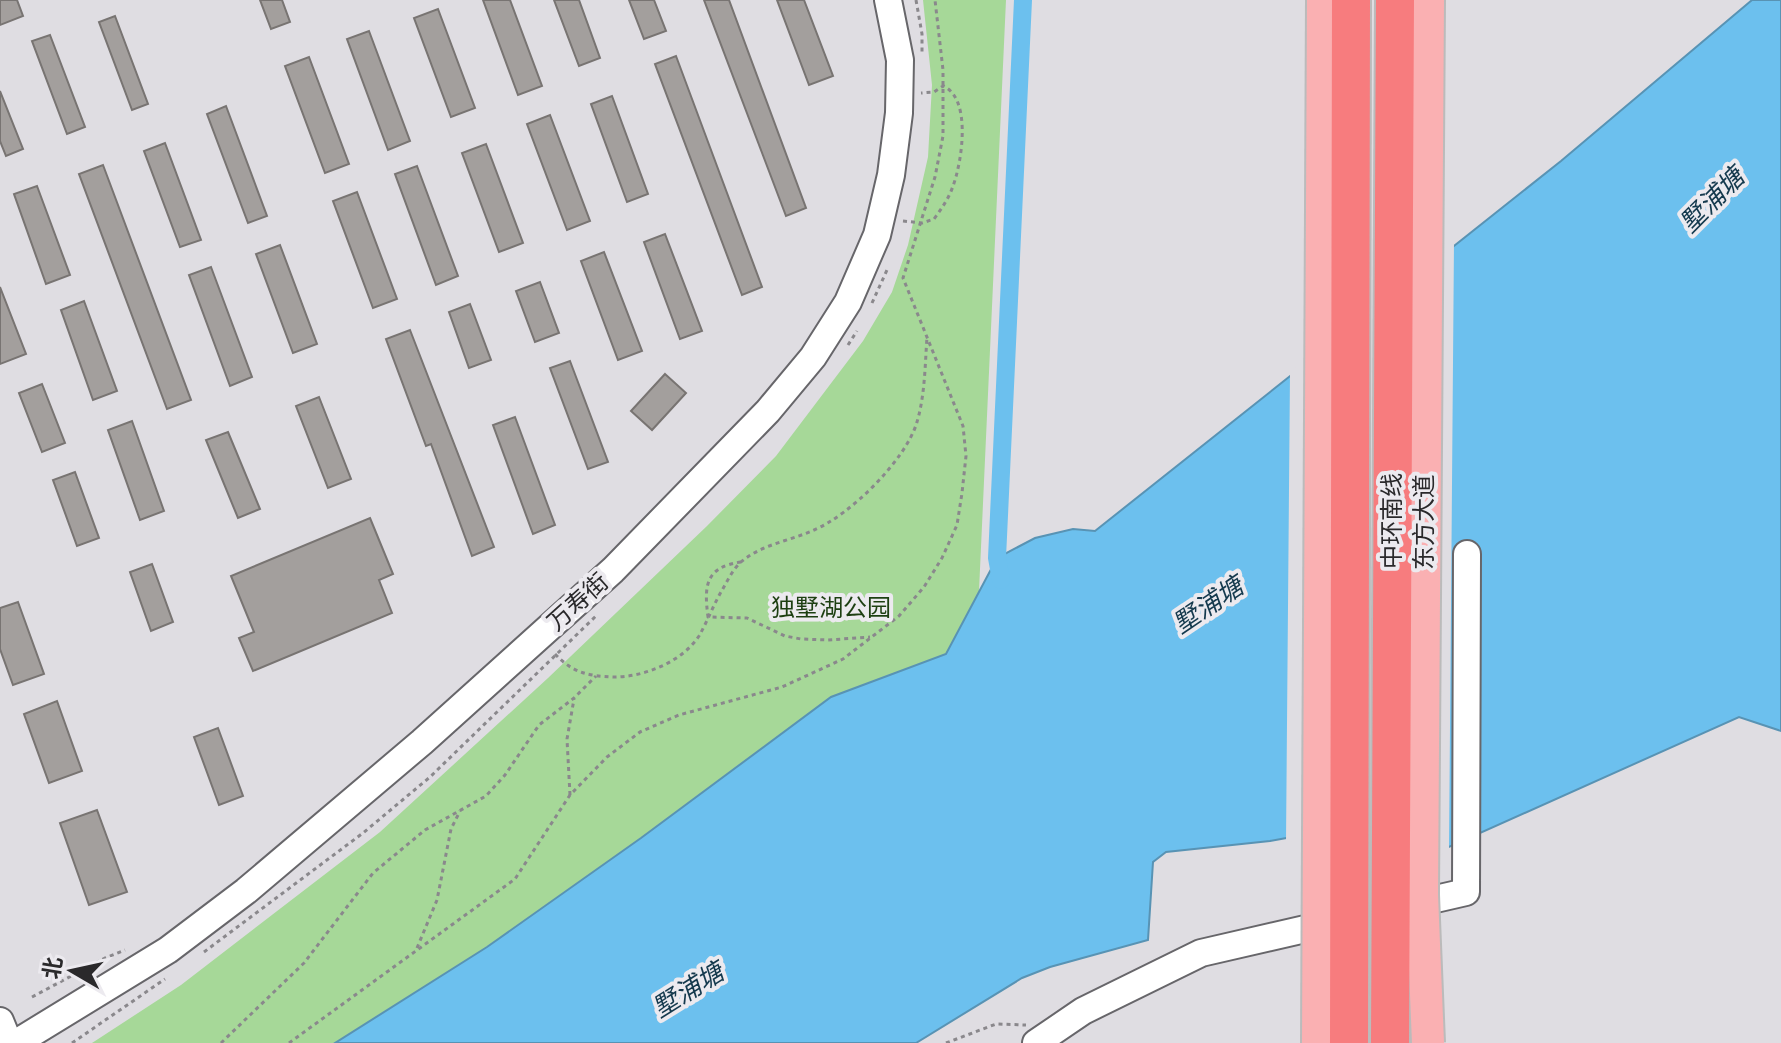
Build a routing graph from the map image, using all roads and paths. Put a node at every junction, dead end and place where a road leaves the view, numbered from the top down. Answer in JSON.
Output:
{"nodes":[{"id":1,"x":888,"y":0,"type":"edge"},
{"id":2,"x":902,"y":0,"type":"edge"},
{"id":3,"x":935,"y":0,"type":"edge"},
{"id":4,"x":1323,"y":0,"type":"edge"},
{"id":5,"x":1351,"y":0,"type":"edge"},
{"id":6,"x":1395,"y":0,"type":"edge"},
{"id":7,"x":1428,"y":0,"type":"edge"},
{"id":8,"x":943,"y":86,"type":"junction"},
{"id":9,"x":921,"y":93,"type":"dead end"},
{"id":10,"x":903,"y":221,"type":"dead end"},
{"id":11,"x":920,"y":223,"type":"junction"},
{"id":12,"x":927,"y":333,"type":"junction"},
{"id":13,"x":1467,"y":554,"type":"dead end"},
{"id":14,"x":741,"y":562,"type":"junction"},
{"id":15,"x":708,"y":617,"type":"junction"},
{"id":16,"x":874,"y":636,"type":"junction"},
{"id":17,"x":550,"y":649,"type":"junction"},
{"id":18,"x":596,"y":676,"type":"junction"},
{"id":19,"x":574,"y":698,"type":"junction"},
{"id":20,"x":570,"y":795,"type":"junction"},
{"id":21,"x":460,"y":811,"type":"junction"},
{"id":22,"x":128,"y":949,"type":"dead end"},
{"id":23,"x":417,"y":950,"type":"junction"},
{"id":24,"x":32,"y":997,"type":"dead end"},
{"id":25,"x":0,"y":1021,"type":"edge"},
{"id":26,"x":1035,"y":1034,"type":"edge"},
{"id":27,"x":9,"y":1043,"type":"edge"},
{"id":28,"x":16,"y":1043,"type":"edge"},
{"id":29,"x":48,"y":1043,"type":"edge"},
{"id":30,"x":221,"y":1043,"type":"edge"},
{"id":31,"x":289,"y":1043,"type":"edge"},
{"id":32,"x":946,"y":1043,"type":"edge"},
{"id":33,"x":1318,"y":1043,"type":"edge"},
{"id":34,"x":1349,"y":1043,"type":"edge"},
{"id":35,"x":1390,"y":1043,"type":"edge"},
{"id":36,"x":1428,"y":1043,"type":"edge"}],
"edges":[{"from":1,"to":28,"type":"street","name":"万寿街"},
{"from":2,"to":17,"type":"street","name":"万寿街"},
{"from":3,"to":8,"type":"path"},
{"from":4,"to":33,"type":"main road","bridge":true},
{"from":5,"to":34,"type":"highway","name":"中环南线","bridge":true},
{"from":6,"to":35,"type":"highway","name":"中环南线","bridge":true},
{"from":7,"to":36,"type":"main road","name":"东方大道","bridge":true},
{"from":8,"to":9,"type":"path"},
{"from":8,"to":11,"type":"path"},
{"from":8,"to":11,"type":"path"},
{"from":10,"to":11,"type":"path"},
{"from":11,"to":12,"type":"path"},
{"from":12,"to":14,"type":"path"},
{"from":12,"to":16,"type":"path"},
{"from":13,"to":26,"type":"street"},
{"from":14,"to":15,"type":"path"},
{"from":14,"to":15,"type":"path"},
{"from":15,"to":16,"type":"path"},
{"from":15,"to":18,"type":"path"},
{"from":16,"to":20,"type":"path"},
{"from":17,"to":18,"type":"path"},
{"from":17,"to":29,"type":"street","name":"万寿街"},
{"from":18,"to":19,"type":"path"},
{"from":19,"to":20,"type":"path"},
{"from":19,"to":21,"type":"path"},
{"from":20,"to":23,"type":"path"},
{"from":21,"to":23,"type":"path"},
{"from":21,"to":30,"type":"path"},
{"from":22,"to":24,"type":"path"},
{"from":23,"to":31,"type":"path"},
{"from":25,"to":27,"type":"street"},
{"from":26,"to":32,"type":"path"}]}
